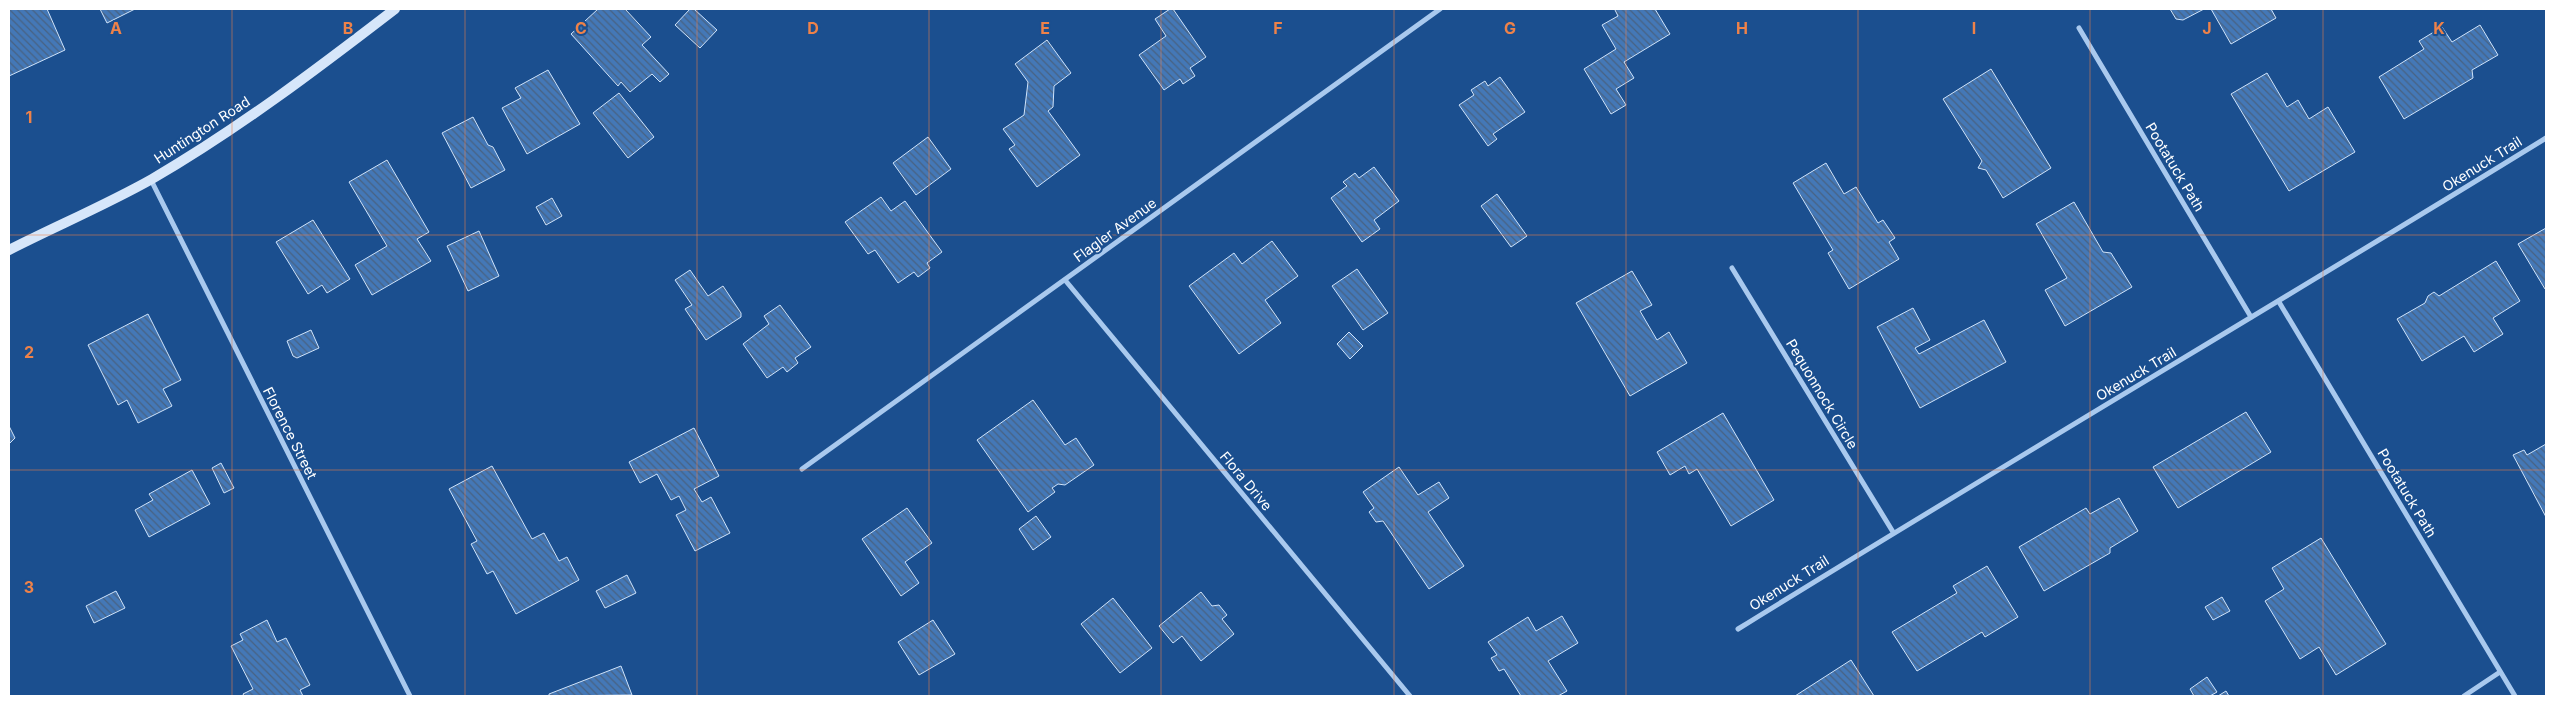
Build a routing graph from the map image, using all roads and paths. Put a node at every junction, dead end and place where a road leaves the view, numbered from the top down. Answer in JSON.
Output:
{"nodes":[{"id":1,"x":395,"y":9,"type":"edge"},
{"id":2,"x":1440,"y":9,"type":"edge"},
{"id":3,"x":2079,"y":28,"type":"dead end"},
{"id":4,"x":2546,"y":138,"type":"edge"},
{"id":5,"x":151,"y":179,"type":"junction"},
{"id":6,"x":9,"y":250,"type":"edge"},
{"id":7,"x":1732,"y":268,"type":"dead end"},
{"id":8,"x":1065,"y":280,"type":"junction"},
{"id":9,"x":2279,"y":302,"type":"junction"},
{"id":10,"x":2251,"y":318,"type":"junction"},
{"id":11,"x":802,"y":468,"type":"dead end"},
{"id":12,"x":1893,"y":532,"type":"junction"},
{"id":13,"x":1738,"y":629,"type":"dead end"},
{"id":14,"x":2500,"y":672,"type":"junction"},
{"id":15,"x":410,"y":696,"type":"edge"},
{"id":16,"x":1410,"y":696,"type":"edge"},
{"id":17,"x":2464,"y":696,"type":"edge"},
{"id":18,"x":2515,"y":696,"type":"edge"}],
"edges":[{"from":1,"to":5,"type":"main road","name":"Huntington Road"},
{"from":2,"to":8,"type":"street","name":"Flagler Avenue"},
{"from":3,"to":10,"type":"street","name":"Pootatuck Path"},
{"from":4,"to":9,"type":"street","name":"Okenuck Trail"},
{"from":5,"to":6,"type":"main road","name":"Huntington Road"},
{"from":5,"to":15,"type":"street","name":"Florence Street"},
{"from":7,"to":12,"type":"street","name":"Pequonnock Circle"},
{"from":8,"to":11,"type":"street","name":"Flagler Avenue"},
{"from":8,"to":16,"type":"street","name":"Flora Drive"},
{"from":9,"to":10,"type":"street","name":"Okenuck Trail"},
{"from":9,"to":14,"type":"street","name":"Pootatuck Path"},
{"from":10,"to":12,"type":"street","name":"Okenuck Trail"},
{"from":12,"to":13,"type":"street","name":"Okenuck Trail"},
{"from":14,"to":17,"type":"street"},
{"from":14,"to":18,"type":"street","name":"Pootatuck Path"}]}
